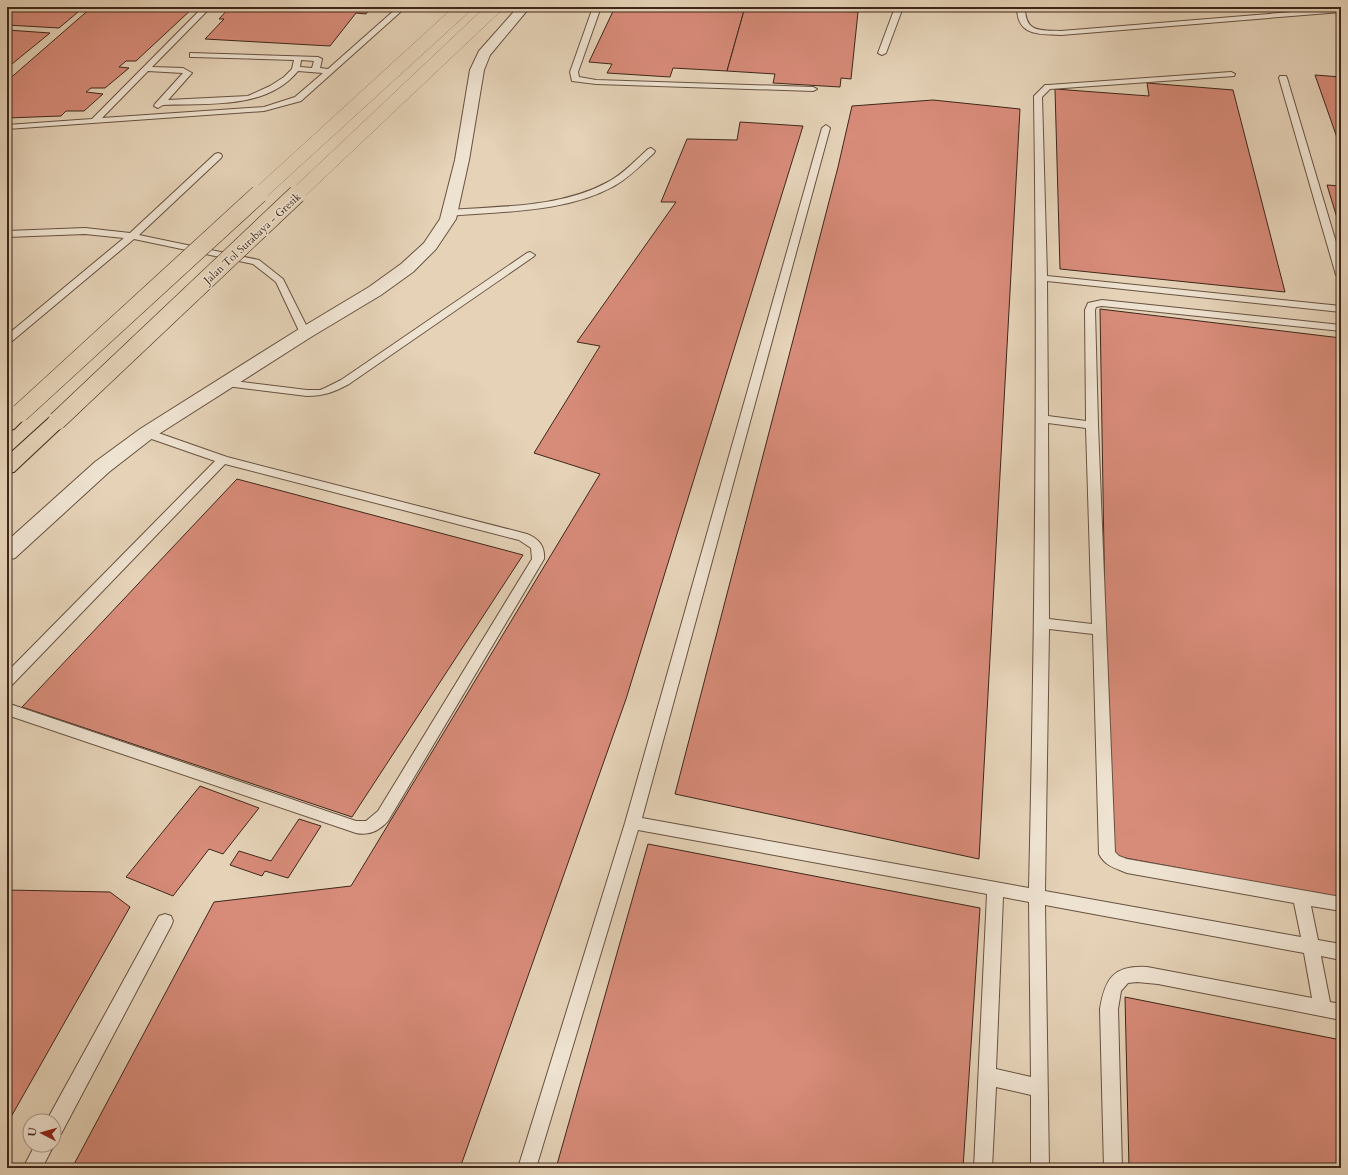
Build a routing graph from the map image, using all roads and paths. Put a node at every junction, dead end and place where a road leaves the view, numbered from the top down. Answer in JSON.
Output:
{"nodes":[{"id":1,"x":207,"y":7,"type":"edge"},
{"id":2,"x":402,"y":7,"type":"edge"},
{"id":3,"x":464,"y":7,"type":"edge"},
{"id":4,"x":495,"y":7,"type":"edge"},
{"id":5,"x":524,"y":7,"type":"edge"},
{"id":6,"x":598,"y":7,"type":"edge"},
{"id":7,"x":896,"y":7,"type":"edge"},
{"id":8,"x":1021,"y":7,"type":"edge"},
{"id":9,"x":1128,"y":7,"type":"edge"},
{"id":10,"x":1192,"y":7,"type":"edge"},
{"id":11,"x":1341,"y":10,"type":"edge"},
{"id":12,"x":882,"y":53,"type":"dead end"},
{"id":13,"x":193,"y":55,"type":"dead end"},
{"id":14,"x":298,"y":58,"type":"junction"},
{"id":15,"x":145,"y":69,"type":"junction"},
{"id":16,"x":296,"y":69,"type":"junction"},
{"id":17,"x":314,"y":70,"type":"junction"},
{"id":18,"x":329,"y":71,"type":"junction"},
{"id":19,"x":1231,"y":74,"type":"dead end"},
{"id":20,"x":288,"y":76,"type":"junction"},
{"id":21,"x":1283,"y":78,"type":"dead end"},
{"id":22,"x":319,"y":79,"type":"junction"},
{"id":23,"x":812,"y":89,"type":"dead end"},
{"id":24,"x":161,"y":103,"type":"junction"},
{"id":25,"x":150,"y":117,"type":"junction"},
{"id":26,"x":94,"y":121,"type":"junction"},
{"id":27,"x":7,"y":127,"type":"edge"},
{"id":28,"x":826,"y":128,"type":"dead end"},
{"id":29,"x":650,"y":151,"type":"dead end"},
{"id":30,"x":218,"y":156,"type":"dead end"},
{"id":31,"x":449,"y":213,"type":"junction"},
{"id":32,"x":7,"y":234,"type":"edge"},
{"id":33,"x":132,"y":236,"type":"junction"},
{"id":34,"x":530,"y":255,"type":"dead end"},
{"id":35,"x":1341,"y":275,"type":"edge"},
{"id":36,"x":1042,"y":278,"type":"junction"},
{"id":37,"x":1212,"y":296,"type":"junction"},
{"id":38,"x":1341,"y":309,"type":"edge"},
{"id":39,"x":1216,"y":314,"type":"junction"},
{"id":40,"x":1341,"y":328,"type":"edge"},
{"id":41,"x":305,"y":333,"type":"junction"},
{"id":42,"x":7,"y":340,"type":"edge"},
{"id":43,"x":226,"y":383,"type":"junction"},
{"id":44,"x":14,"y":419,"type":"edge"},
{"id":45,"x":1042,"y":420,"type":"junction"},
{"id":46,"x":1092,"y":425,"type":"junction"},
{"id":47,"x":147,"y":433,"type":"junction"},
{"id":48,"x":223,"y":460,"type":"junction"},
{"id":49,"x":7,"y":467,"type":"edge"},
{"id":50,"x":7,"y":553,"type":"edge"},
{"id":51,"x":1042,"y":623,"type":"junction"},
{"id":52,"x":1099,"y":630,"type":"junction"},
{"id":53,"x":7,"y":681,"type":"edge"},
{"id":54,"x":7,"y":709,"type":"edge"},
{"id":55,"x":633,"y":823,"type":"junction"},
{"id":56,"x":995,"y":889,"type":"junction"},
{"id":57,"x":1037,"y":896,"type":"junction"},
{"id":58,"x":1301,"y":897,"type":"junction"},
{"id":59,"x":1341,"y":904,"type":"edge"},
{"id":60,"x":165,"y":920,"type":"dead end"},
{"id":61,"x":1311,"y":946,"type":"junction"},
{"id":62,"x":1341,"y":952,"type":"edge"},
{"id":63,"x":1323,"y":1008,"type":"junction"},
{"id":64,"x":1341,"y":1012,"type":"edge"},
{"id":65,"x":987,"y":1076,"type":"junction"},
{"id":66,"x":1040,"y":1088,"type":"junction"},
{"id":67,"x":62,"y":1113,"type":"edge"},
{"id":68,"x":40,"y":1153,"type":"edge"},
{"id":69,"x":32,"y":1168,"type":"edge"},
{"id":70,"x":527,"y":1168,"type":"edge"},
{"id":71,"x":983,"y":1168,"type":"edge"},
{"id":72,"x":1040,"y":1168,"type":"edge"},
{"id":73,"x":1113,"y":1168,"type":"edge"}],
"edges":[{"from":1,"to":15,"type":"lane"},
{"from":2,"to":18,"type":"lane"},
{"from":3,"to":44,"type":"highway","bridge":true},
{"from":4,"to":49,"type":"highway","name":"Jalan Tol Surabaya - Gresik","bridge":true},
{"from":5,"to":31,"type":"street"},
{"from":6,"to":23,"type":"lane"},
{"from":7,"to":12,"type":"lane"},
{"from":8,"to":11,"type":"lane"},
{"from":9,"to":10,"type":"lane"},
{"from":13,"to":14,"type":"lane"},
{"from":14,"to":16,"type":"lane"},
{"from":14,"to":17,"type":"lane"},
{"from":15,"to":24,"type":"lane"},
{"from":15,"to":26,"type":"lane"},
{"from":16,"to":17,"type":"lane"},
{"from":16,"to":20,"type":"lane"},
{"from":17,"to":18,"type":"lane"},
{"from":18,"to":22,"type":"lane"},
{"from":19,"to":36,"type":"lane"},
{"from":20,"to":22,"type":"lane"},
{"from":20,"to":24,"type":"lane"},
{"from":21,"to":35,"type":"lane"},
{"from":22,"to":25,"type":"lane"},
{"from":24,"to":25,"type":"lane"},
{"from":25,"to":26,"type":"lane"},
{"from":26,"to":27,"type":"lane"},
{"from":28,"to":55,"type":"lane"},
{"from":29,"to":31,"type":"lane"},
{"from":30,"to":33,"type":"lane"},
{"from":31,"to":41,"type":"street"},
{"from":32,"to":33,"type":"lane"},
{"from":33,"to":41,"type":"lane"},
{"from":33,"to":42,"type":"lane"},
{"from":34,"to":43,"type":"lane"},
{"from":36,"to":37,"type":"lane"},
{"from":36,"to":45,"type":"lane"},
{"from":37,"to":38,"type":"lane"},
{"from":37,"to":39,"type":"lane"},
{"from":39,"to":40,"type":"lane"},
{"from":39,"to":46,"type":"lane"},
{"from":41,"to":43,"type":"street"},
{"from":43,"to":47,"type":"street"},
{"from":45,"to":46,"type":"lane"},
{"from":45,"to":51,"type":"lane"},
{"from":46,"to":52,"type":"lane"},
{"from":47,"to":48,"type":"lane"},
{"from":47,"to":50,"type":"street"},
{"from":48,"to":53,"type":"lane"},
{"from":48,"to":54,"type":"lane"},
{"from":51,"to":52,"type":"lane"},
{"from":51,"to":57,"type":"lane"},
{"from":52,"to":58,"type":"lane"},
{"from":55,"to":56,"type":"lane"},
{"from":55,"to":70,"type":"lane"},
{"from":56,"to":57,"type":"lane"},
{"from":56,"to":65,"type":"lane"},
{"from":57,"to":61,"type":"lane"},
{"from":57,"to":66,"type":"lane"},
{"from":58,"to":59,"type":"lane"},
{"from":58,"to":61,"type":"lane"},
{"from":60,"to":67,"type":"lane"},
{"from":61,"to":62,"type":"lane"},
{"from":61,"to":63,"type":"lane"},
{"from":63,"to":64,"type":"lane"},
{"from":63,"to":73,"type":"lane"},
{"from":65,"to":66,"type":"lane"},
{"from":65,"to":71,"type":"lane"},
{"from":66,"to":72,"type":"lane"},
{"from":68,"to":69,"type":"lane"}]}
